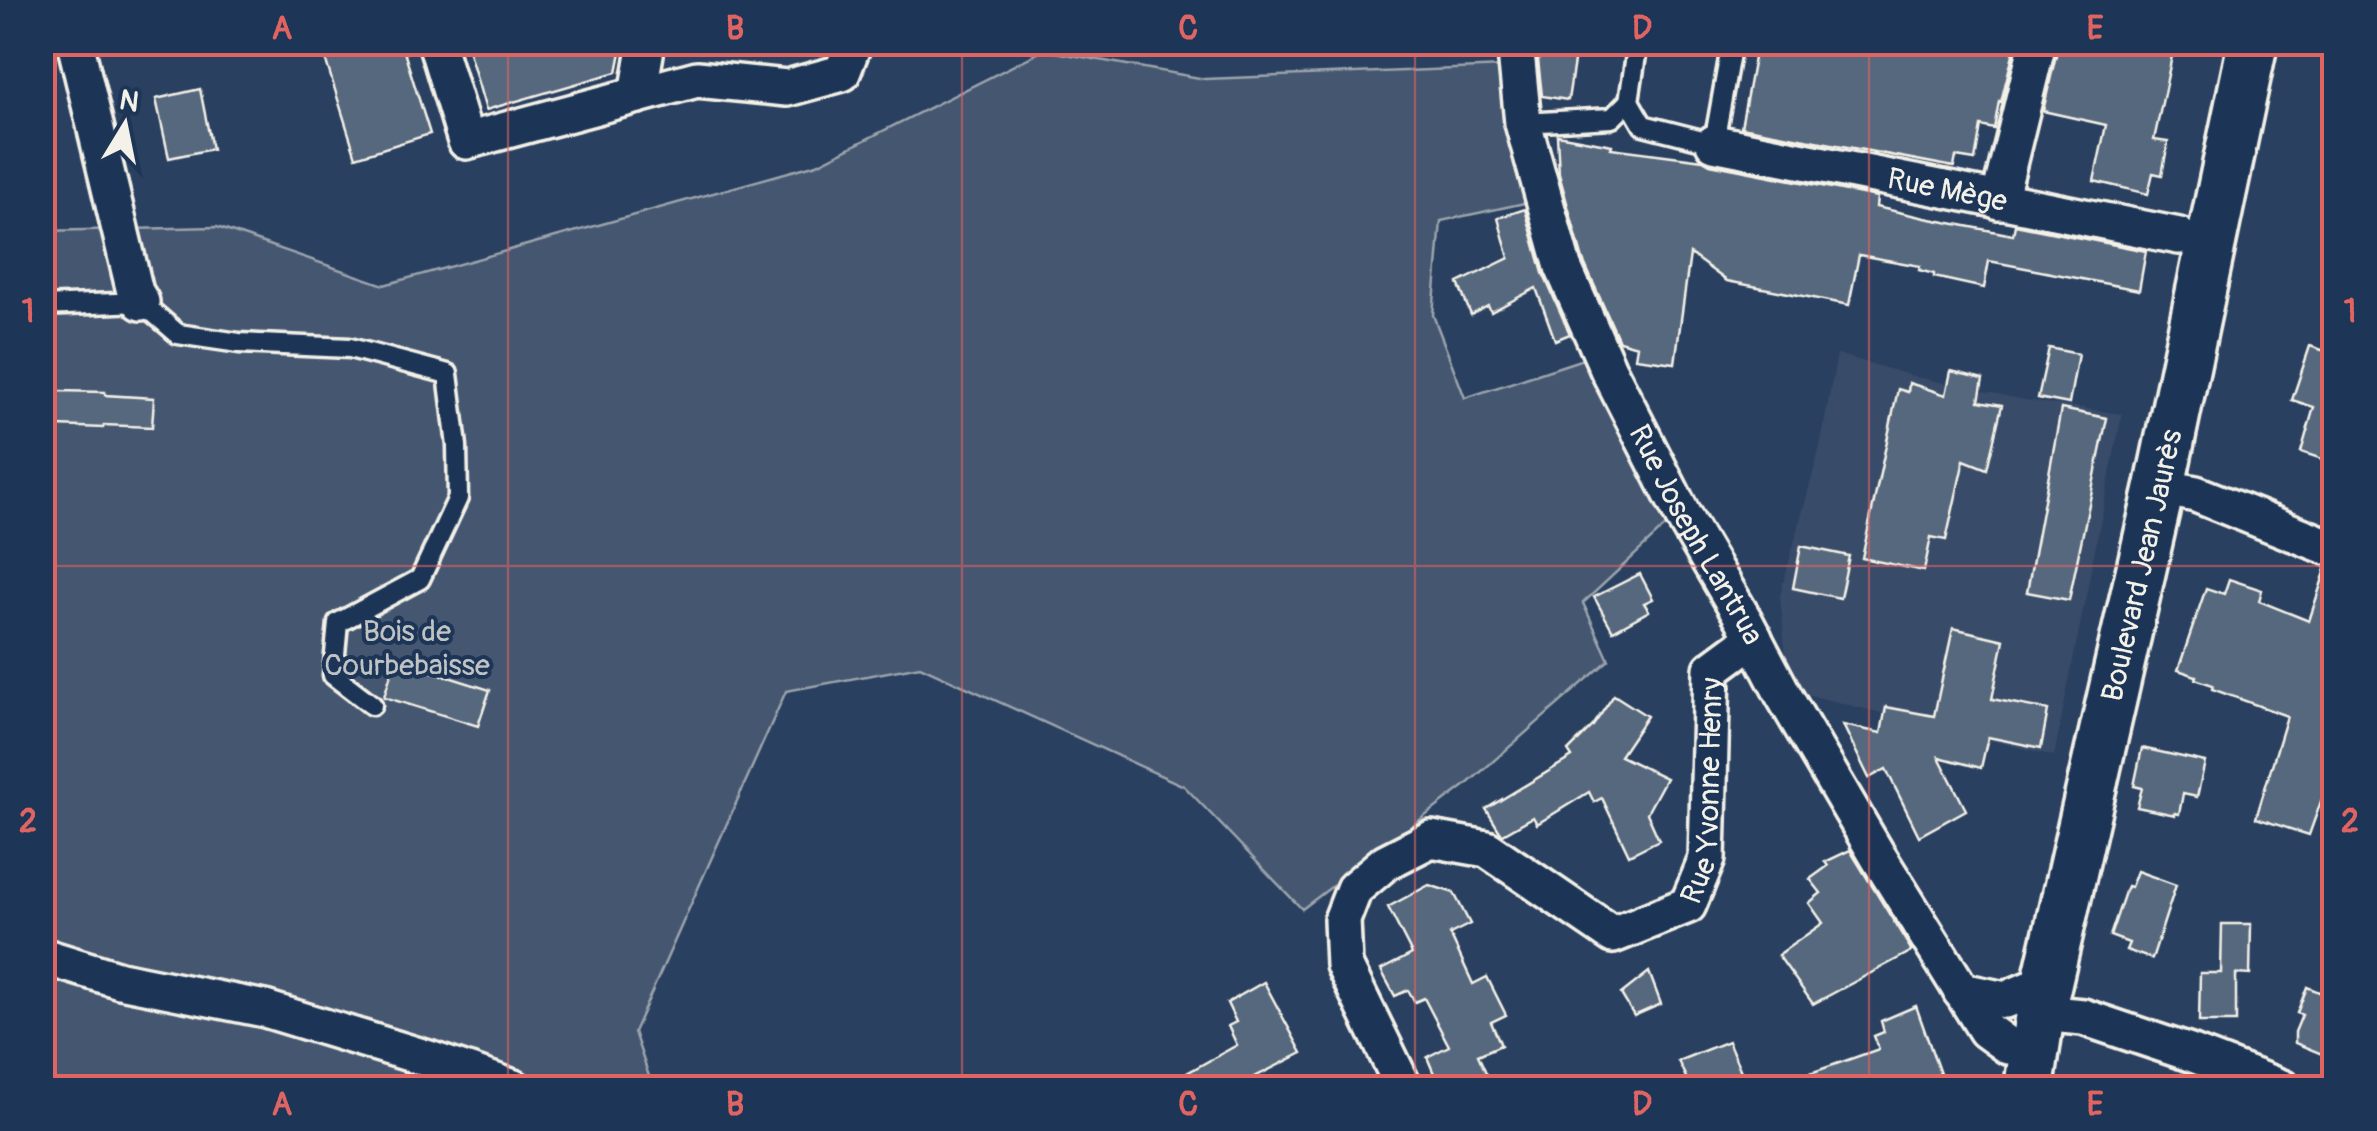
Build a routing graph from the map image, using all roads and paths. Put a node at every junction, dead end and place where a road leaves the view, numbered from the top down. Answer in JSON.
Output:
{"nodes":[{"id":1,"x":76,"y":42,"type":"edge"},
{"id":2,"x":436,"y":42,"type":"edge"},
{"id":3,"x":647,"y":42,"type":"edge"},
{"id":4,"x":854,"y":42,"type":"edge"},
{"id":5,"x":1638,"y":42,"type":"edge"},
{"id":6,"x":1732,"y":42,"type":"edge"},
{"id":7,"x":2038,"y":42,"type":"edge"},
{"id":8,"x":2222,"y":42,"type":"edge"},
{"id":9,"x":2253,"y":42,"type":"edge"},
{"id":10,"x":1505,"y":46,"type":"edge"},
{"id":11,"x":638,"y":94,"type":"junction"},
{"id":12,"x":1629,"y":100,"type":"junction"},
{"id":13,"x":1523,"y":124,"type":"junction"},
{"id":14,"x":1714,"y":143,"type":"junction"},
{"id":15,"x":1998,"y":201,"type":"junction"},
{"id":16,"x":2179,"y":236,"type":"junction"},
{"id":17,"x":141,"y":302,"type":"junction"},
{"id":18,"x":42,"y":306,"type":"edge"},
{"id":19,"x":2160,"y":487,"type":"junction"},
{"id":20,"x":2334,"y":549,"type":"edge"},
{"id":21,"x":1754,"y":638,"type":"junction"},
{"id":22,"x":372,"y":705,"type":"dead end"},
{"id":23,"x":42,"y":956,"type":"edge"},
{"id":24,"x":1962,"y":991,"type":"junction"},
{"id":25,"x":2024,"y":1024,"type":"edge"},
{"id":26,"x":514,"y":1088,"type":"edge"},
{"id":27,"x":1404,"y":1088,"type":"edge"},
{"id":28,"x":2029,"y":1088,"type":"edge"},
{"id":29,"x":2282,"y":1088,"type":"edge"}],
"edges":[{"from":1,"to":17,"type":"street"},
{"from":2,"to":11,"type":"street"},
{"from":3,"to":11,"type":"street"},
{"from":4,"to":11,"type":"street"},
{"from":5,"to":12,"type":"lane"},
{"from":6,"to":14,"type":"lane"},
{"from":7,"to":15,"type":"street"},
{"from":8,"to":16,"type":"street","name":"Boulevard Jean Jaurès"},
{"from":9,"to":19,"type":"street","name":"Boulevard Jean Jaurès"},
{"from":10,"to":13,"type":"street","name":"Rue Joseph Lantrua"},
{"from":12,"to":13,"type":"lane"},
{"from":12,"to":14,"type":"lane"},
{"from":13,"to":21,"type":"street","name":"Rue Joseph Lantrua"},
{"from":14,"to":15,"type":"street","name":"Rue Mège"},
{"from":15,"to":16,"type":"street","name":"Rue Mège"},
{"from":16,"to":25,"type":"street","name":"Boulevard Jean Jaurès"},
{"from":17,"to":18,"type":"lane"},
{"from":17,"to":22,"type":"lane"},
{"from":19,"to":20,"type":"street"},
{"from":19,"to":25,"type":"street","name":"Boulevard Jean Jaurès"},
{"from":21,"to":24,"type":"street","name":"Rue Joseph Lantrua"},
{"from":21,"to":27,"type":"street","name":"Rue Yvonne Henry"},
{"from":23,"to":26,"type":"street"},
{"from":24,"to":25,"type":"street"},
{"from":24,"to":25,"type":"street","name":"Rue Joseph Lantrua"},
{"from":25,"to":28,"type":"street","name":"Boulevard Jean Jaurès"},
{"from":25,"to":29,"type":"street"}]}
